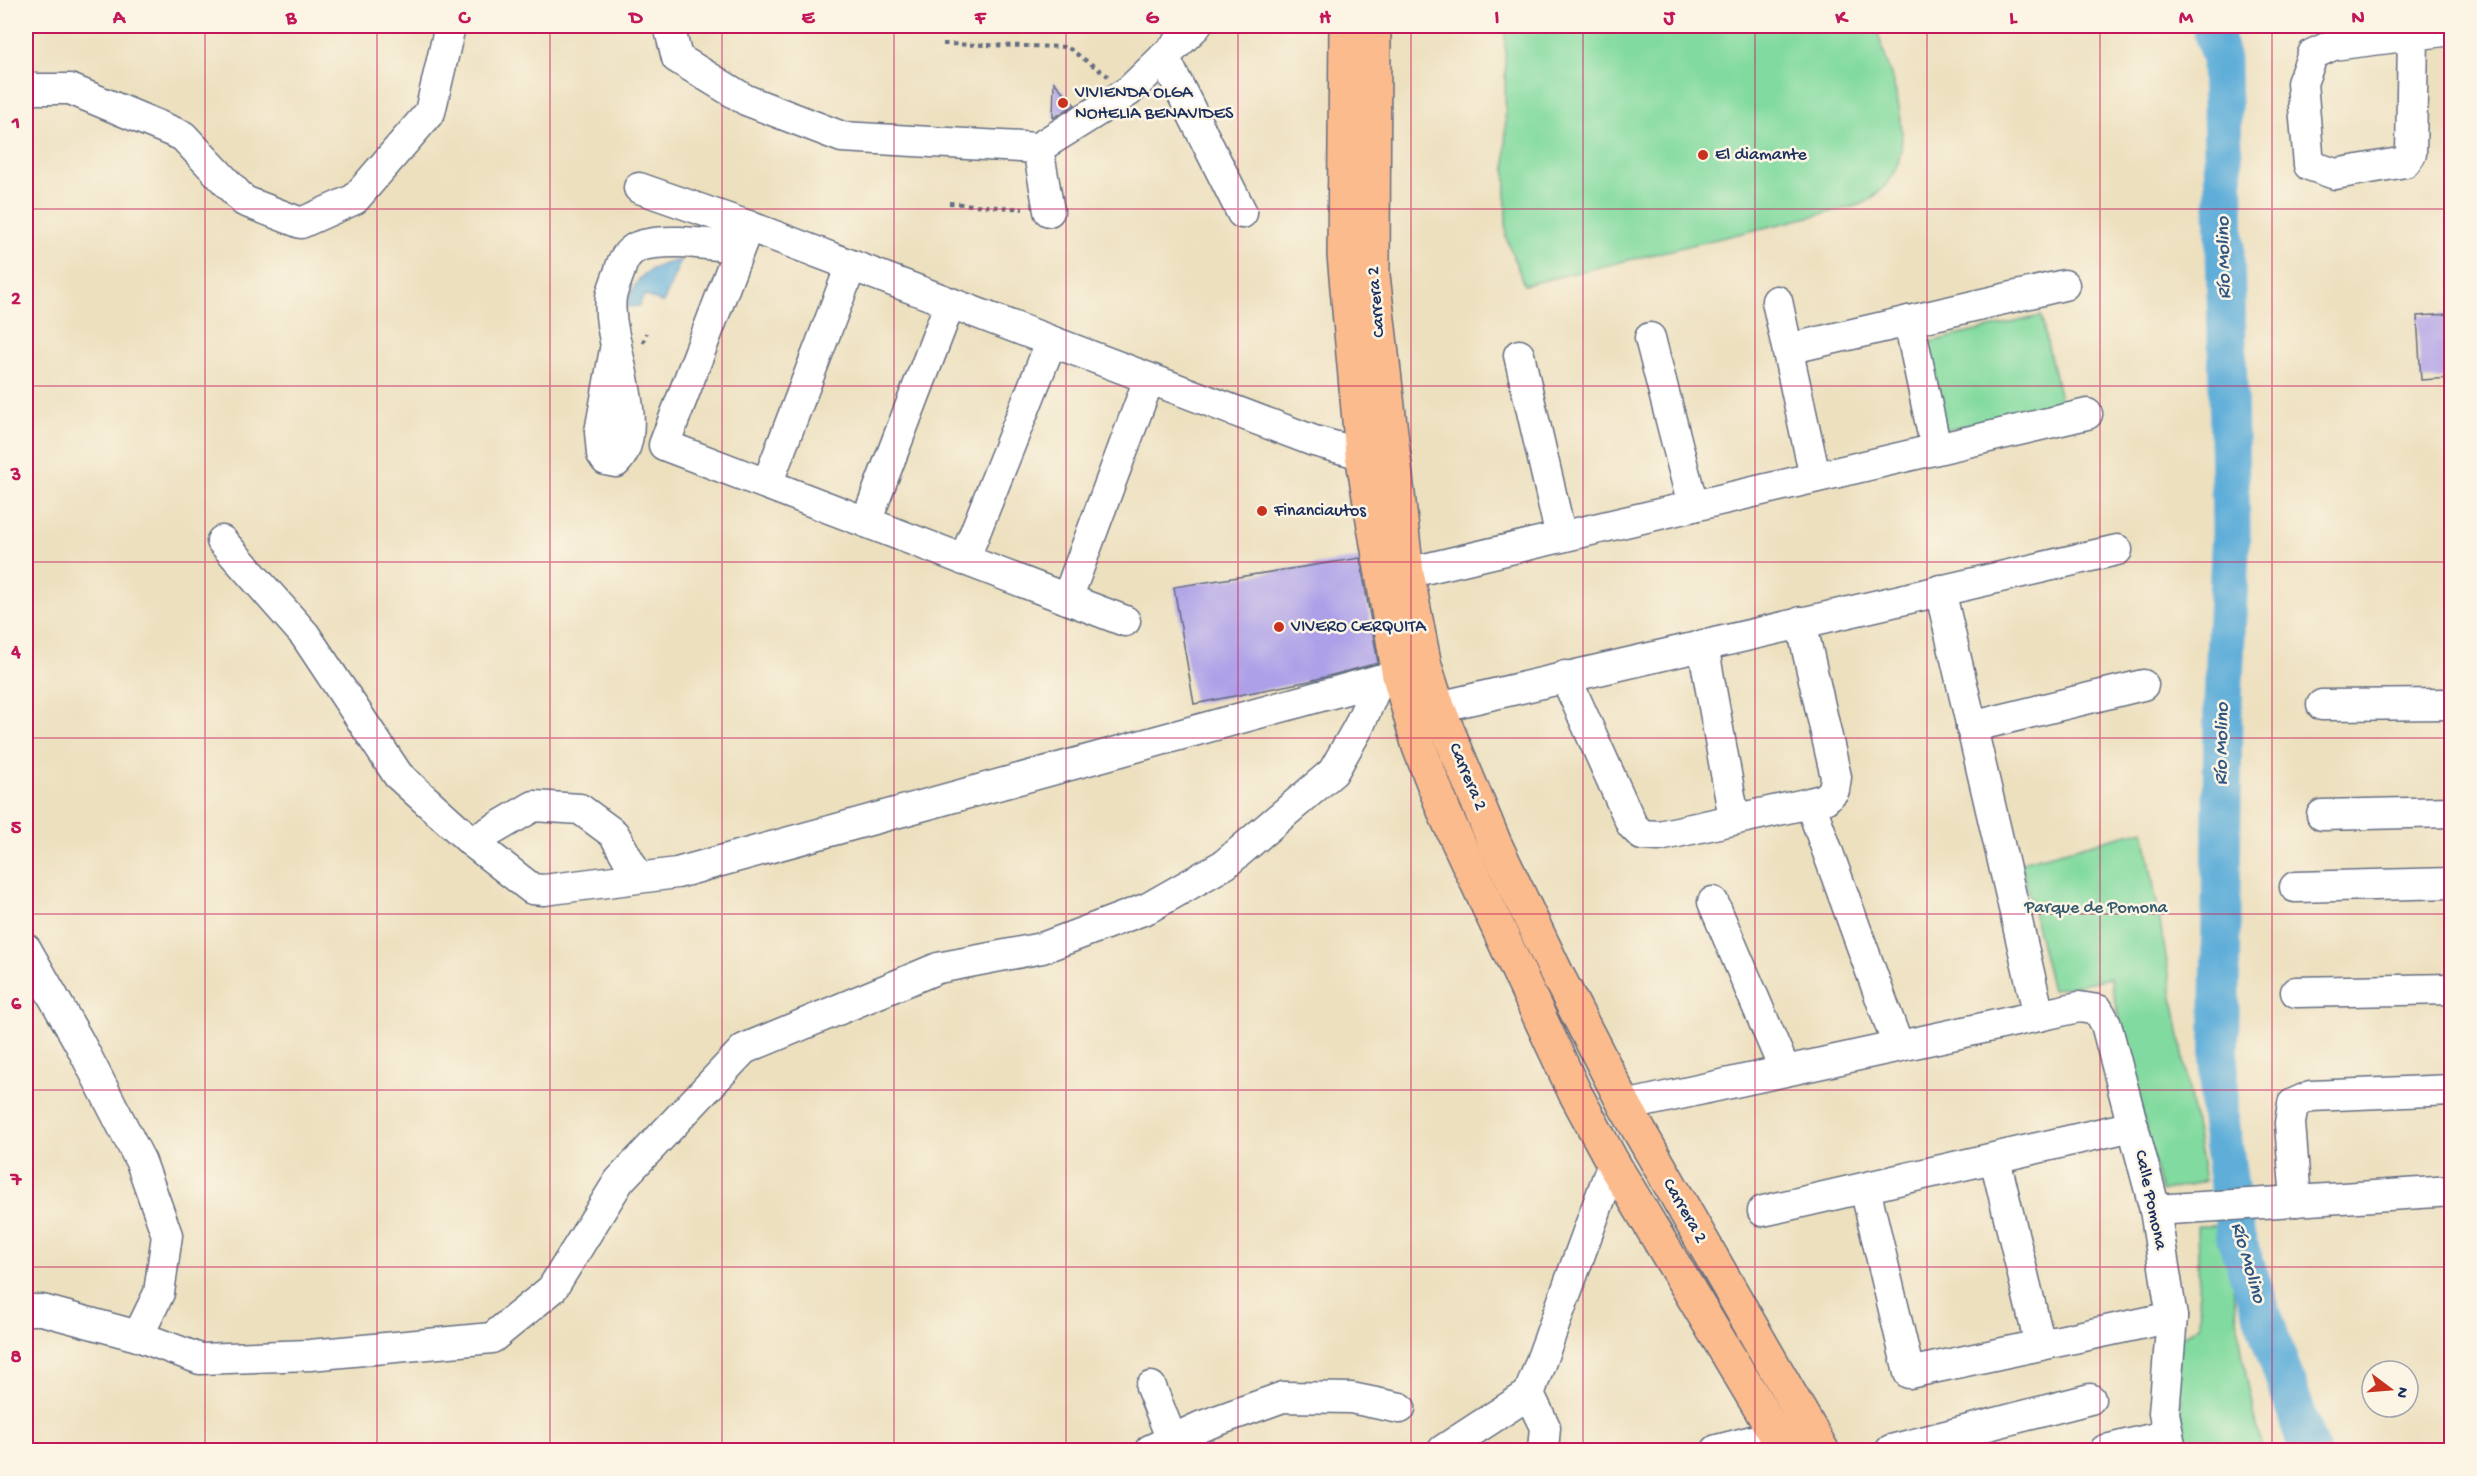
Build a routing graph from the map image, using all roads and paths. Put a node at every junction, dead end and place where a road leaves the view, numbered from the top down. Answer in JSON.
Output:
{"nodes":[{"id":1,"x":450,"y":26,"type":"edge"},
{"id":2,"x":669,"y":26,"type":"edge"},
{"id":3,"x":1196,"y":26,"type":"edge"},
{"id":4,"x":1346,"y":26,"type":"edge"},
{"id":5,"x":1374,"y":26,"type":"edge"},
{"id":6,"x":2451,"y":30,"type":"edge"},
{"id":7,"x":2413,"y":35,"type":"junction"},
{"id":8,"x":943,"y":44,"type":"dead end"},
{"id":9,"x":1164,"y":57,"type":"junction"},
{"id":10,"x":26,"y":89,"type":"edge"},
{"id":11,"x":1130,"y":91,"type":"junction"},
{"id":12,"x":1038,"y":148,"type":"junction"},
{"id":13,"x":639,"y":188,"type":"dead end"},
{"id":14,"x":949,"y":203,"type":"dead end"},
{"id":15,"x":1049,"y":211,"type":"joint"},
{"id":16,"x":1242,"y":213,"type":"dead end"},
{"id":17,"x":743,"y":237,"type":"junction"},
{"id":18,"x":851,"y":266,"type":"junction"},
{"id":19,"x":2064,"y":285,"type":"dead end"},
{"id":20,"x":1777,"y":301,"type":"dead end"},
{"id":21,"x":950,"y":303,"type":"junction"},
{"id":22,"x":1909,"y":321,"type":"junction"},
{"id":23,"x":1650,"y":338,"type":"dead end"},
{"id":24,"x":1051,"y":342,"type":"junction"},
{"id":25,"x":616,"y":344,"type":"dead end"},
{"id":26,"x":1788,"y":349,"type":"junction"},
{"id":27,"x":1519,"y":355,"type":"dead end"},
{"id":28,"x":1149,"y":379,"type":"junction"},
{"id":29,"x":2087,"y":414,"type":"dead end"},
{"id":30,"x":1936,"y":449,"type":"junction"},
{"id":31,"x":1362,"y":454,"type":"junction"},
{"id":32,"x":1815,"y":477,"type":"junction"},
{"id":33,"x":767,"y":484,"type":"junction"},
{"id":34,"x":1693,"y":506,"type":"junction"},
{"id":35,"x":866,"y":522,"type":"junction"},
{"id":36,"x":1561,"y":537,"type":"junction"},
{"id":37,"x":222,"y":541,"type":"dead end"},
{"id":38,"x":2117,"y":550,"type":"dead end"},
{"id":39,"x":964,"y":560,"type":"junction"},
{"id":40,"x":1407,"y":573,"type":"junction"},
{"id":41,"x":1941,"y":590,"type":"junction"},
{"id":42,"x":1067,"y":599,"type":"junction"},
{"id":43,"x":1125,"y":621,"type":"dead end"},
{"id":44,"x":1800,"y":622,"type":"junction"},
{"id":45,"x":1703,"y":645,"type":"junction"},
{"id":46,"x":1565,"y":676,"type":"junction"},
{"id":47,"x":1389,"y":678,"type":"junction"},
{"id":48,"x":2143,"y":685,"type":"dead end"},
{"id":49,"x":2322,"y":705,"type":"dead end"},
{"id":50,"x":2451,"y":705,"type":"edge"},
{"id":51,"x":1438,"y":707,"type":"junction"},
{"id":52,"x":1971,"y":727,"type":"junction"},
{"id":53,"x":1810,"y":803,"type":"junction"},
{"id":54,"x":2451,"y":812,"type":"edge"},
{"id":55,"x":2322,"y":815,"type":"dead end"},
{"id":56,"x":1734,"y":818,"type":"junction"},
{"id":57,"x":472,"y":842,"type":"junction"},
{"id":58,"x":638,"y":877,"type":"junction"},
{"id":59,"x":2451,"y":883,"type":"edge"},
{"id":60,"x":2295,"y":888,"type":"dead end"},
{"id":61,"x":1713,"y":902,"type":"dead end"},
{"id":62,"x":26,"y":949,"type":"edge"},
{"id":63,"x":2451,"y":989,"type":"edge"},
{"id":64,"x":2296,"y":992,"type":"dead end"},
{"id":65,"x":2039,"y":1016,"type":"junction"},
{"id":66,"x":1898,"y":1046,"type":"junction"},
{"id":67,"x":1785,"y":1071,"type":"junction"},
{"id":68,"x":2451,"y":1089,"type":"edge"},
{"id":69,"x":1625,"y":1106,"type":"junction"},
{"id":70,"x":2133,"y":1126,"type":"junction"},
{"id":71,"x":1995,"y":1159,"type":"junction"},
{"id":72,"x":1613,"y":1163,"type":"junction"},
{"id":73,"x":1865,"y":1188,"type":"junction"},
{"id":74,"x":2451,"y":1191,"type":"edge"},
{"id":75,"x":2296,"y":1201,"type":"junction"},
{"id":76,"x":2155,"y":1210,"type":"junction"},
{"id":77,"x":1763,"y":1212,"type":"dead end"},
{"id":78,"x":26,"y":1310,"type":"edge"},
{"id":79,"x":2172,"y":1317,"type":"junction"},
{"id":80,"x":138,"y":1336,"type":"junction"},
{"id":81,"x":2040,"y":1345,"type":"junction"},
{"id":82,"x":1152,"y":1387,"type":"dead end"},
{"id":83,"x":1529,"y":1394,"type":"junction"},
{"id":84,"x":2090,"y":1399,"type":"dead end"},
{"id":85,"x":1400,"y":1408,"type":"dead end"},
{"id":86,"x":1206,"y":1438,"type":"edge"},
{"id":87,"x":2170,"y":1442,"type":"edge"},
{"id":88,"x":1780,"y":1443,"type":"edge"},
{"id":89,"x":1161,"y":1445,"type":"edge"},
{"id":90,"x":1443,"y":1450,"type":"edge"},
{"id":91,"x":1543,"y":1450,"type":"edge"},
{"id":92,"x":1718,"y":1450,"type":"edge"},
{"id":93,"x":1822,"y":1450,"type":"edge"},
{"id":94,"x":1891,"y":1450,"type":"edge"},
{"id":95,"x":2105,"y":1450,"type":"edge"}],
"edges":[{"from":1,"to":10,"type":"street"},
{"from":2,"to":12,"type":"street"},
{"from":3,"to":9,"type":"street"},
{"from":4,"to":31,"type":"main road","name":"Carrera 2"},
{"from":5,"to":40,"type":"main road","name":"Carrera 2"},
{"from":6,"to":7,"type":"street"},
{"from":7,"to":7,"type":"street"},
{"from":8,"to":11,"type":"path"},
{"from":9,"to":11,"type":"street"},
{"from":9,"to":16,"type":"street"},
{"from":11,"to":12,"type":"street"},
{"from":12,"to":15,"type":"street"},
{"from":13,"to":17,"type":"street"},
{"from":14,"to":15,"type":"path"},
{"from":17,"to":18,"type":"street"},
{"from":17,"to":25,"type":"street"},
{"from":17,"to":33,"type":"street"},
{"from":18,"to":21,"type":"street"},
{"from":18,"to":33,"type":"street"},
{"from":19,"to":22,"type":"street"},
{"from":20,"to":26,"type":"street"},
{"from":21,"to":24,"type":"street"},
{"from":21,"to":35,"type":"street"},
{"from":22,"to":26,"type":"street"},
{"from":22,"to":30,"type":"street"},
{"from":23,"to":34,"type":"street"},
{"from":24,"to":28,"type":"street"},
{"from":24,"to":39,"type":"street"},
{"from":26,"to":32,"type":"street"},
{"from":27,"to":36,"type":"street"},
{"from":28,"to":31,"type":"street"},
{"from":28,"to":42,"type":"street"},
{"from":29,"to":30,"type":"street"},
{"from":30,"to":32,"type":"street"},
{"from":31,"to":47,"type":"main road","name":"Carrera 2"},
{"from":32,"to":34,"type":"street"},
{"from":33,"to":35,"type":"street"},
{"from":34,"to":36,"type":"street"},
{"from":35,"to":39,"type":"street"},
{"from":36,"to":40,"type":"street"},
{"from":37,"to":57,"type":"street"},
{"from":38,"to":41,"type":"street"},
{"from":39,"to":42,"type":"street"},
{"from":40,"to":51,"type":"main road","name":"Carrera 2"},
{"from":41,"to":44,"type":"street"},
{"from":41,"to":52,"type":"street"},
{"from":42,"to":43,"type":"street"},
{"from":44,"to":45,"type":"street"},
{"from":44,"to":53,"type":"street"},
{"from":45,"to":46,"type":"street"},
{"from":45,"to":56,"type":"street"},
{"from":46,"to":51,"type":"street"},
{"from":46,"to":56,"type":"street"},
{"from":47,"to":58,"type":"street"},
{"from":47,"to":72,"type":"main road","name":"Carrera 2"},
{"from":47,"to":80,"type":"street"},
{"from":48,"to":52,"type":"street"},
{"from":49,"to":50,"type":"street"},
{"from":51,"to":69,"type":"main road","name":"Carrera 2"},
{"from":52,"to":65,"type":"street"},
{"from":53,"to":56,"type":"street"},
{"from":53,"to":66,"type":"street"},
{"from":54,"to":55,"type":"street"},
{"from":57,"to":58,"type":"street"},
{"from":57,"to":58,"type":"street"},
{"from":59,"to":60,"type":"street"},
{"from":61,"to":67,"type":"street"},
{"from":62,"to":80,"type":"street"},
{"from":63,"to":64,"type":"street"},
{"from":65,"to":66,"type":"street","name":"Calle Pomona"},
{"from":65,"to":70,"type":"street","name":"Calle Pomona"},
{"from":66,"to":67,"type":"street","name":"Calle Pomona"},
{"from":67,"to":69,"type":"street","name":"Calle Pomona"},
{"from":68,"to":75,"type":"street"},
{"from":69,"to":93,"type":"main road","name":"Carrera 2"},
{"from":70,"to":71,"type":"street"},
{"from":70,"to":76,"type":"street","name":"Calle Pomona"},
{"from":71,"to":73,"type":"street"},
{"from":71,"to":81,"type":"street"},
{"from":72,"to":83,"type":"street"},
{"from":72,"to":88,"type":"main road","name":"Carrera 2"},
{"from":73,"to":77,"type":"street"},
{"from":73,"to":81,"type":"street"},
{"from":74,"to":75,"type":"street"},
{"from":75,"to":76,"type":"street"},
{"from":76,"to":79,"type":"street","name":"Calle Pomona"},
{"from":78,"to":80,"type":"street"},
{"from":79,"to":81,"type":"street"},
{"from":79,"to":87,"type":"street","name":"Calle Pomona"},
{"from":82,"to":89,"type":"street"},
{"from":83,"to":90,"type":"street"},
{"from":83,"to":91,"type":"street"},
{"from":84,"to":94,"type":"street"},
{"from":85,"to":86,"type":"street"},
{"from":86,"to":89,"type":"street"},
{"from":87,"to":95,"type":"street"},
{"from":88,"to":92,"type":"street"}]}
